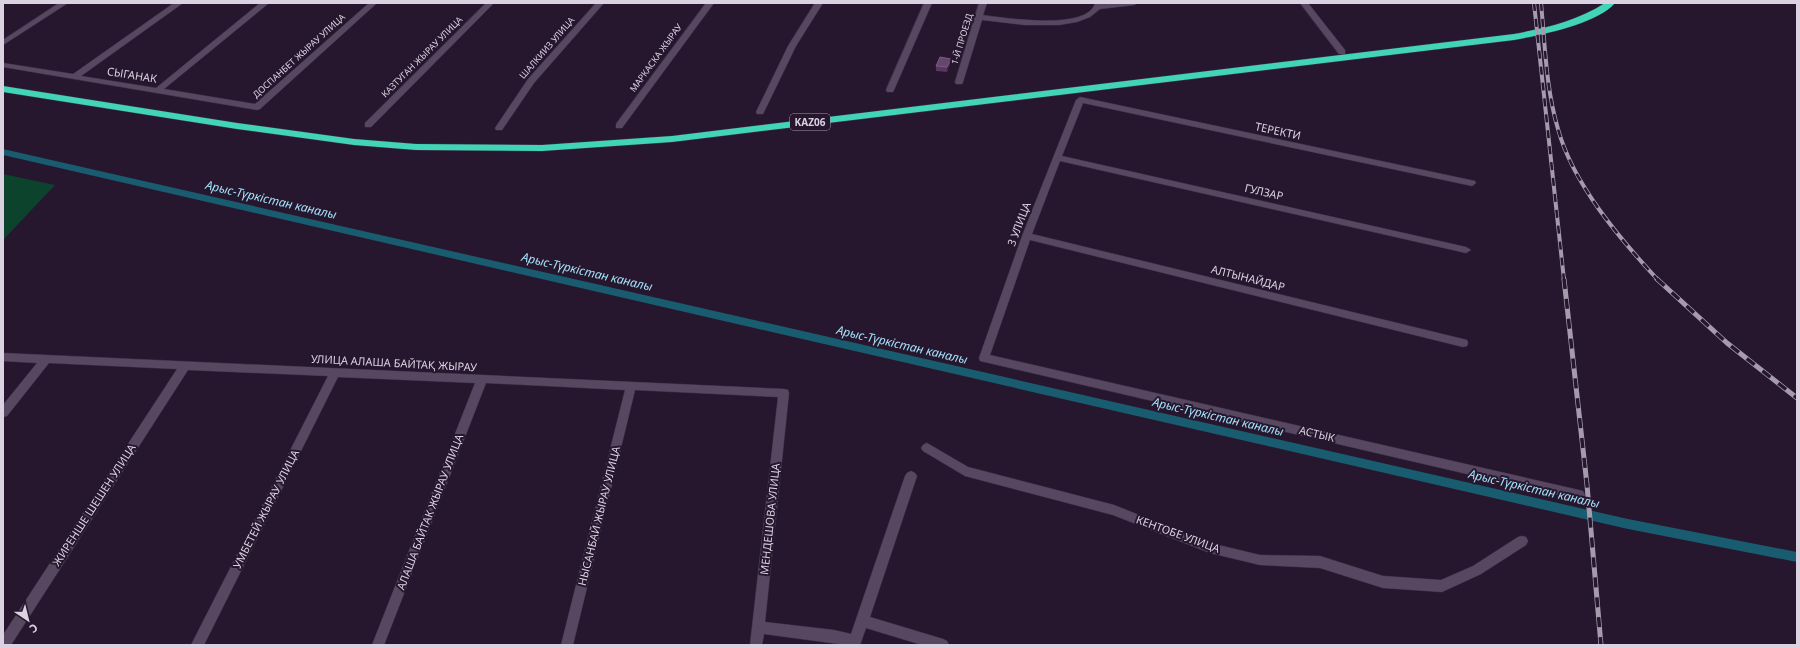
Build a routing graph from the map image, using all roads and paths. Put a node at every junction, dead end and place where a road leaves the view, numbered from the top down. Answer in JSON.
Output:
{"nodes":[{"id":1,"x":64,"y":3,"type":"edge"},
{"id":2,"x":179,"y":3,"type":"edge"},
{"id":3,"x":265,"y":3,"type":"edge"},
{"id":4,"x":373,"y":3,"type":"edge"},
{"id":5,"x":490,"y":3,"type":"edge"},
{"id":6,"x":600,"y":3,"type":"edge"},
{"id":7,"x":710,"y":3,"type":"edge"},
{"id":8,"x":819,"y":3,"type":"edge"},
{"id":9,"x":928,"y":3,"type":"edge"},
{"id":10,"x":983,"y":3,"type":"edge"},
{"id":11,"x":1134,"y":3,"type":"edge"},
{"id":12,"x":1304,"y":3,"type":"edge"},
{"id":13,"x":1597,"y":3,"type":"edge"},
{"id":14,"x":1611,"y":3,"type":"edge"},
{"id":15,"x":1099,"y":5,"type":"edge"},
{"id":16,"x":979,"y":17,"type":"junction"},
{"id":17,"x":3,"y":43,"type":"edge"},
{"id":18,"x":1342,"y":52,"type":"junction"},
{"id":19,"x":3,"y":65,"type":"edge"},
{"id":20,"x":74,"y":77,"type":"junction"},
{"id":21,"x":3,"y":82,"type":"edge"},
{"id":22,"x":960,"y":82,"type":"dead end"},
{"id":23,"x":3,"y":89,"type":"edge"},
{"id":24,"x":157,"y":90,"type":"junction"},
{"id":25,"x":890,"y":90,"type":"dead end"},
{"id":26,"x":1080,"y":100,"type":"joint"},
{"id":27,"x":257,"y":107,"type":"joint"},
{"id":28,"x":760,"y":112,"type":"dead end"},
{"id":29,"x":368,"y":124,"type":"dead end"},
{"id":30,"x":619,"y":126,"type":"dead end"},
{"id":31,"x":499,"y":128,"type":"dead end"},
{"id":32,"x":1058,"y":158,"type":"junction"},
{"id":33,"x":1472,"y":184,"type":"dead end"},
{"id":34,"x":1027,"y":236,"type":"junction"},
{"id":35,"x":1466,"y":250,"type":"dead end"},
{"id":36,"x":1463,"y":343,"type":"dead end"},
{"id":37,"x":3,"y":357,"type":"edge"},
{"id":38,"x":984,"y":358,"type":"joint"},
{"id":39,"x":46,"y":359,"type":"junction"},
{"id":40,"x":185,"y":365,"type":"junction"},
{"id":41,"x":335,"y":372,"type":"junction"},
{"id":42,"x":482,"y":379,"type":"junction"},
{"id":43,"x":631,"y":386,"type":"junction"},
{"id":44,"x":784,"y":393,"type":"joint"},
{"id":45,"x":3,"y":413,"type":"edge"},
{"id":46,"x":927,"y":448,"type":"dead end"},
{"id":47,"x":911,"y":476,"type":"dead end"},
{"id":48,"x":1579,"y":495,"type":"dead end"},
{"id":49,"x":1522,"y":541,"type":"dead end"},
{"id":50,"x":862,"y":621,"type":"junction"},
{"id":51,"x":759,"y":626,"type":"junction"},
{"id":52,"x":854,"y":643,"type":"edge"},
{"id":53,"x":4,"y":645,"type":"edge"},
{"id":54,"x":197,"y":645,"type":"edge"},
{"id":55,"x":378,"y":645,"type":"edge"},
{"id":56,"x":567,"y":645,"type":"edge"},
{"id":57,"x":756,"y":645,"type":"edge"},
{"id":58,"x":943,"y":645,"type":"edge"}],
"edges":[{"from":1,"to":17,"type":"street"},
{"from":2,"to":20,"type":"street"},
{"from":3,"to":24,"type":"street"},
{"from":4,"to":27,"type":"street","name":"ДОСПАНБЕТ ЖЫРАУ УЛИЦА"},
{"from":5,"to":29,"type":"street","name":"КАЗТУГАН ЖЫРАУ УЛИЦА"},
{"from":6,"to":31,"type":"street","name":"ШАЛКИИЗ УЛИЦА"},
{"from":7,"to":30,"type":"street","name":"МАРКАСКА ЖЫРАУ"},
{"from":8,"to":28,"type":"street"},
{"from":9,"to":25,"type":"street"},
{"from":10,"to":16,"type":"street","name":"1-Й ПРОЕЗД"},
{"from":11,"to":15,"type":"street"},
{"from":12,"to":18,"type":"street"},
{"from":13,"to":18,"type":"highway","number":"KАZ06"},
{"from":14,"to":23,"type":"highway","number":"KАZ06"},
{"from":15,"to":16,"type":"street"},
{"from":16,"to":22,"type":"street","name":"1-Й ПРОЕЗД"},
{"from":18,"to":21,"type":"highway","number":"KАZ06"},
{"from":19,"to":20,"type":"street","name":"СЫГАНАК"},
{"from":20,"to":24,"type":"street","name":"СЫГАНАК"},
{"from":24,"to":27,"type":"street","name":"СЫГАНАК"},
{"from":26,"to":32,"type":"street","name":"3 УЛИЦА"},
{"from":26,"to":33,"type":"street","name":"ТЕРЕКТИ"},
{"from":32,"to":34,"type":"street","name":"3 УЛИЦА"},
{"from":32,"to":35,"type":"street","name":"ГУЛЗАР"},
{"from":34,"to":36,"type":"street","name":"АЛТЫНАЙДАР"},
{"from":34,"to":38,"type":"street","name":"3 УЛИЦА"},
{"from":37,"to":39,"type":"street","name":"УЛИЦА АЛАША БАЙТАҚ ЖЫРАУ"},
{"from":38,"to":48,"type":"street","name":"АСТЫК"},
{"from":39,"to":40,"type":"street","name":"УЛИЦА АЛАША БАЙТАҚ ЖЫРАУ"},
{"from":39,"to":45,"type":"street"},
{"from":40,"to":41,"type":"street","name":"УЛИЦА АЛАША БАЙТАҚ ЖЫРАУ"},
{"from":40,"to":53,"type":"street","name":"ЖИРЕНШЕ ШЕШЕН УЛИЦА"},
{"from":41,"to":42,"type":"street","name":"УЛИЦА АЛАША БАЙТАҚ ЖЫРАУ"},
{"from":41,"to":54,"type":"street","name":"УМБЕТЕЙ ЖЫРАУ УЛИЦА"},
{"from":42,"to":43,"type":"street","name":"УЛИЦА АЛАША БАЙТАҚ ЖЫРАУ"},
{"from":42,"to":55,"type":"street","name":"АЛАША БАЙТАК ЖЫРАУ УЛИЦА"},
{"from":43,"to":44,"type":"street","name":"УЛИЦА АЛАША БАЙТАҚ ЖЫРАУ"},
{"from":43,"to":56,"type":"street","name":"НЫСАНБАЙ ЖЫРАУ УЛИЦА"},
{"from":44,"to":51,"type":"street","name":"МЕНДЕШОВА УЛИЦА"},
{"from":46,"to":49,"type":"street","name":"КЕНТОБЕ УЛИЦА"},
{"from":47,"to":50,"type":"street"},
{"from":50,"to":52,"type":"street"},
{"from":50,"to":58,"type":"street"},
{"from":51,"to":52,"type":"street"},
{"from":51,"to":57,"type":"street","name":"МЕНДЕШОВА УЛИЦА"}]}
